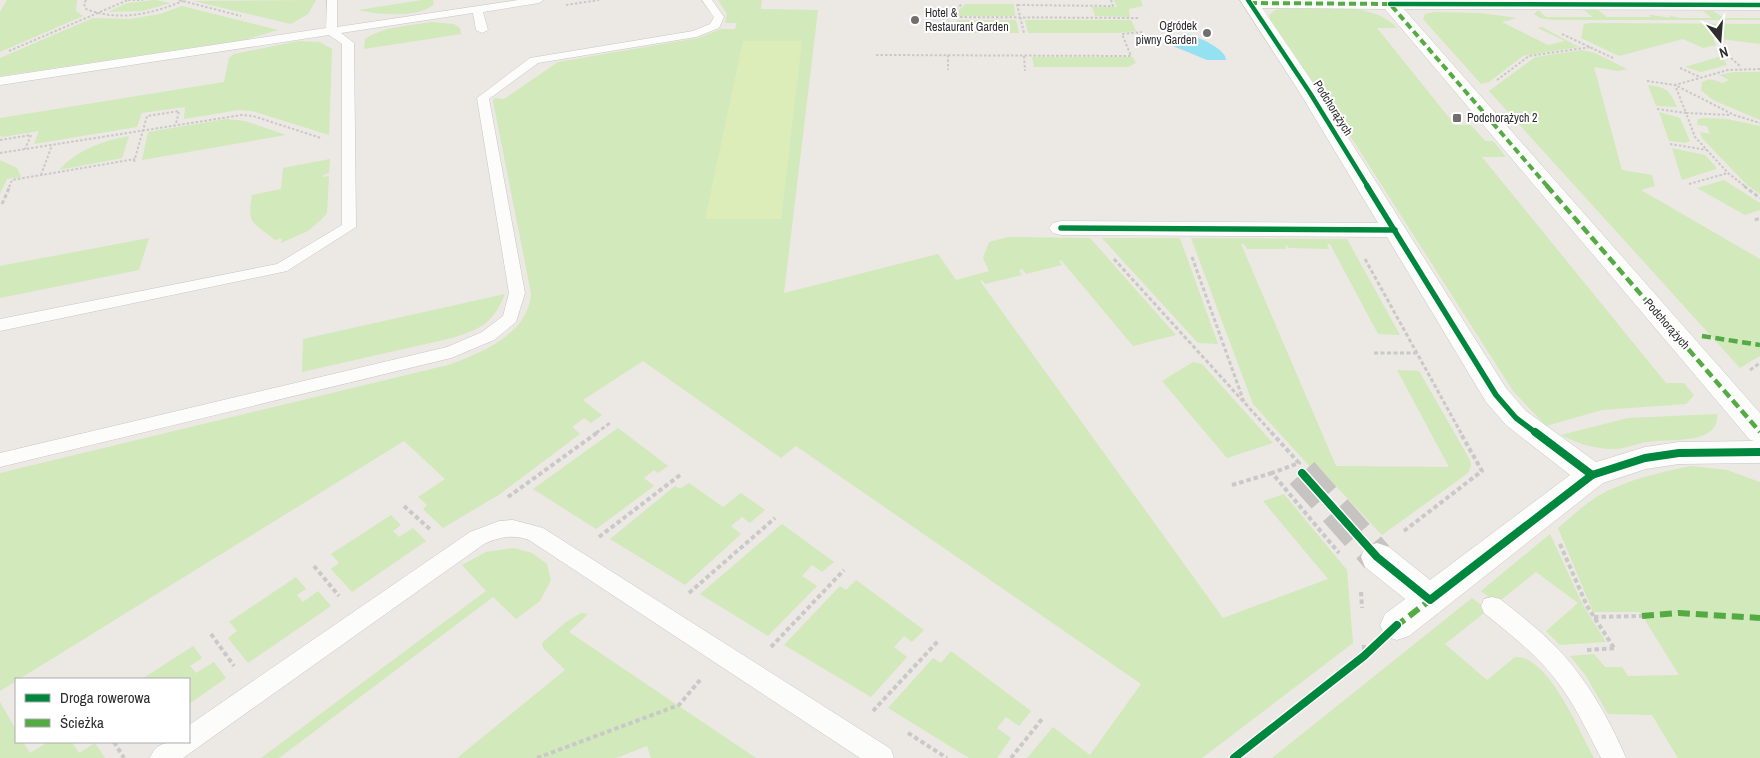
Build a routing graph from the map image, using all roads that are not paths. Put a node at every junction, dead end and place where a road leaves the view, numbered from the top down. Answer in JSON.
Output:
{"nodes":[{"id":1,"x":332,"y":0,"type":"edge"},
{"id":2,"x":539,"y":0,"type":"edge"},
{"id":3,"x":707,"y":0,"type":"edge"},
{"id":4,"x":1249,"y":1,"type":"edge"},
{"id":5,"x":1390,"y":4,"type":"junction"},
{"id":6,"x":1760,"y":5,"type":"edge"},
{"id":7,"x":477,"y":9,"type":"junction"},
{"id":8,"x":482,"y":30,"type":"dead end"},
{"id":9,"x":331,"y":31,"type":"junction"},
{"id":10,"x":0,"y":81,"type":"edge"},
{"id":11,"x":1061,"y":228,"type":"dead end"},
{"id":12,"x":1395,"y":230,"type":"junction"},
{"id":13,"x":0,"y":325,"type":"edge"},
{"id":14,"x":1760,"y":432,"type":"edge"},
{"id":15,"x":1760,"y":452,"type":"edge"},
{"id":16,"x":0,"y":460,"type":"edge"},
{"id":17,"x":1592,"y":475,"type":"junction"},
{"id":18,"x":1373,"y":566,"type":"tunnel mouth"},
{"id":19,"x":1430,"y":600,"type":"junction"},
{"id":20,"x":1492,"y":606,"type":"dead end"},
{"id":21,"x":1397,"y":625,"type":"dead end"},
{"id":22,"x":190,"y":738,"type":"edge"},
{"id":23,"x":184,"y":743,"type":"edge"},
{"id":24,"x":162,"y":758,"type":"edge"},
{"id":25,"x":882,"y":758,"type":"edge"},
{"id":26,"x":1614,"y":758,"type":"edge"}],
"edges":[{"from":1,"to":9,"type":"lane"},
{"from":2,"to":7,"type":"lane"},
{"from":3,"to":16,"type":"lane"},
{"from":4,"to":5,"type":"street","name":"Podchorążych"},
{"from":4,"to":12,"type":"street","name":"Podchorążych"},
{"from":5,"to":6,"type":"street"},
{"from":5,"to":14,"type":"street","name":"Podchorążych"},
{"from":7,"to":8,"type":"lane"},
{"from":7,"to":9,"type":"lane"},
{"from":9,"to":10,"type":"lane"},
{"from":9,"to":13,"type":"lane"},
{"from":11,"to":12,"type":"street"},
{"from":12,"to":17,"type":"street","name":"Podchorążych"},
{"from":15,"to":17,"type":"street"},
{"from":17,"to":19,"type":"street"},
{"from":18,"to":19,"type":"street"},
{"from":19,"to":21,"type":"street"},
{"from":20,"to":26,"type":"lane"},
{"from":22,"to":25,"type":"lane"},
{"from":23,"to":24,"type":"lane"}]}
